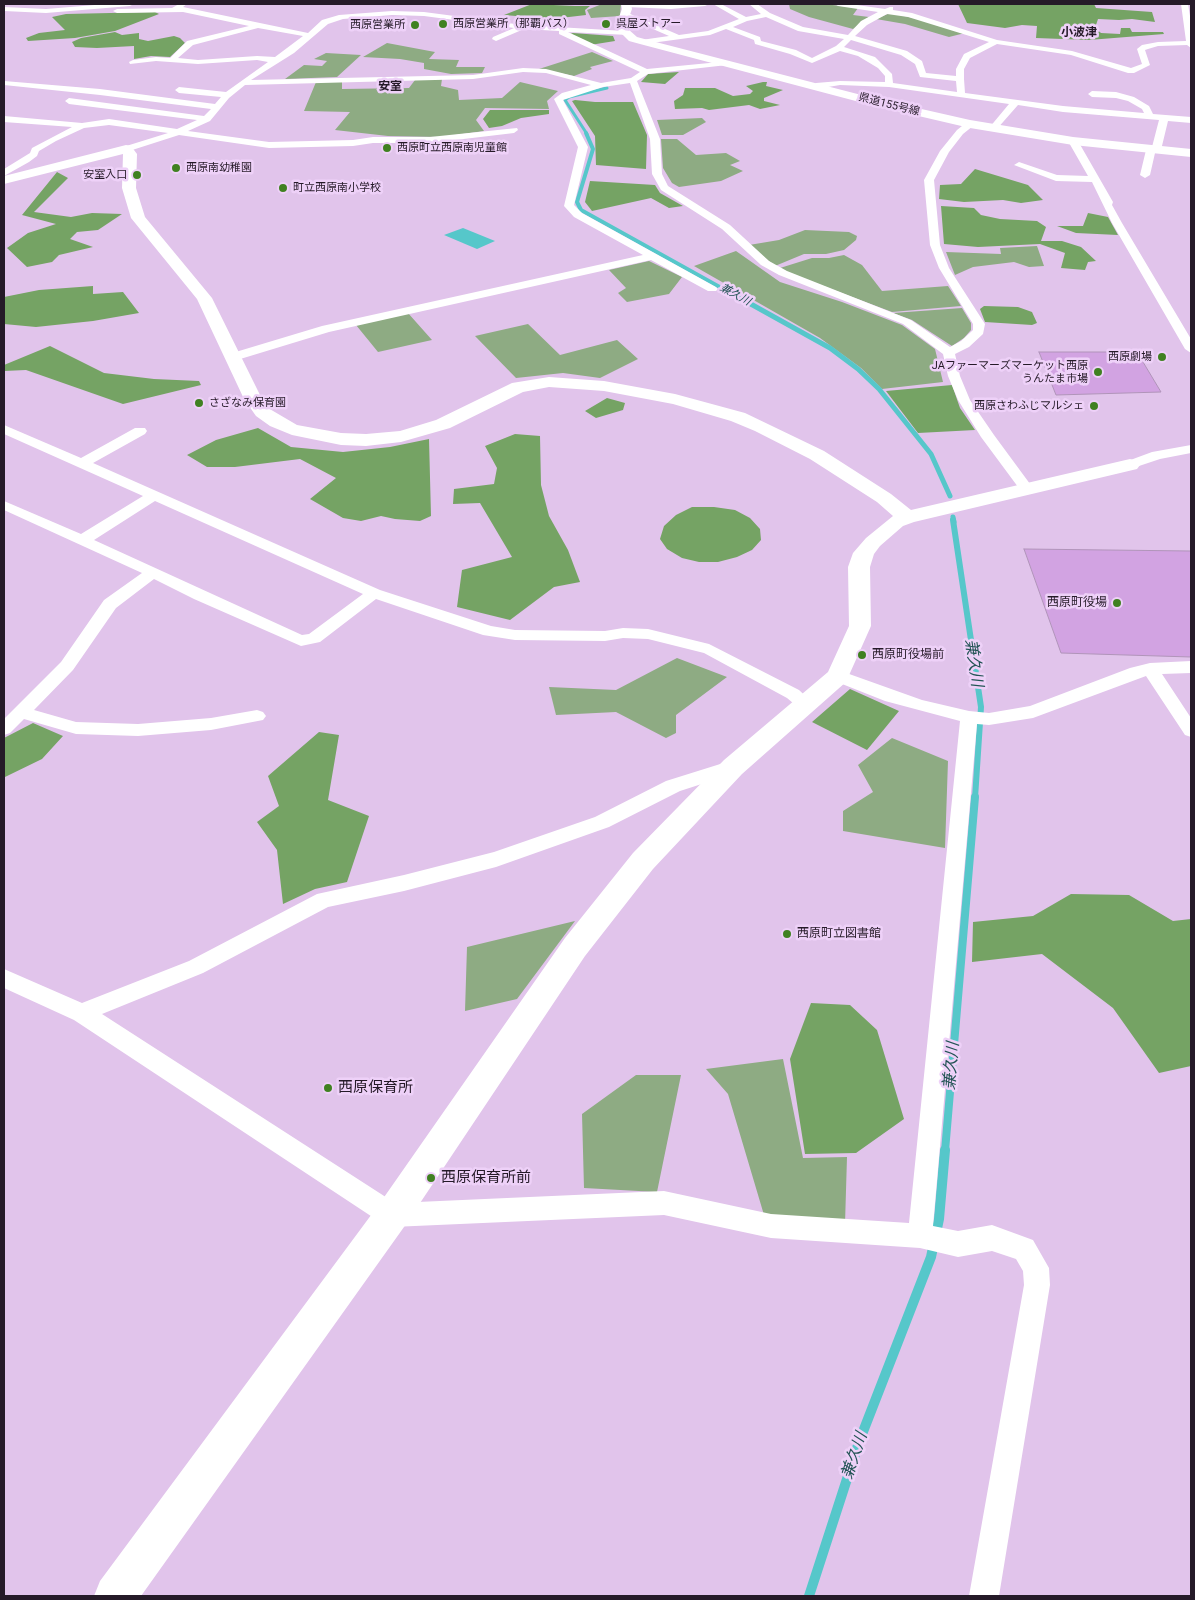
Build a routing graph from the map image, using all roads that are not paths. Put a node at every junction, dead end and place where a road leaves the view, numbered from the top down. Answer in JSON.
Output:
{"nodes":[{"id":1,"x":54,"y":4,"type":"edge"},
{"id":2,"x":130,"y":4,"type":"edge"},
{"id":3,"x":705,"y":4,"type":"edge"},
{"id":4,"x":716,"y":4,"type":"edge"},
{"id":5,"x":753,"y":4,"type":"edge"},
{"id":6,"x":838,"y":4,"type":"edge"},
{"id":7,"x":899,"y":4,"type":"edge"},
{"id":8,"x":1186,"y":4,"type":"edge"},
{"id":9,"x":97,"y":5,"type":"edge"},
{"id":10,"x":690,"y":6,"type":"junction"},
{"id":11,"x":182,"y":7,"type":"edge"},
{"id":12,"x":350,"y":8,"type":"dead end"},
{"id":13,"x":626,"y":8,"type":"edge"},
{"id":14,"x":4,"y":9,"type":"edge"},
{"id":15,"x":24,"y":9,"type":"junction"},
{"id":16,"x":887,"y":10,"type":"junction"},
{"id":17,"x":705,"y":13,"type":"dead end"},
{"id":18,"x":359,"y":15,"type":"junction"},
{"id":19,"x":767,"y":15,"type":"junction"},
{"id":20,"x":282,"y":20,"type":"dead end"},
{"id":21,"x":743,"y":20,"type":"junction"},
{"id":22,"x":724,"y":24,"type":"junction"},
{"id":23,"x":257,"y":26,"type":"junction"},
{"id":24,"x":523,"y":26,"type":"junction"},
{"id":25,"x":757,"y":27,"type":"dead end"},
{"id":26,"x":556,"y":29,"type":"junction"},
{"id":27,"x":624,"y":33,"type":"junction"},
{"id":28,"x":308,"y":35,"type":"junction"},
{"id":29,"x":677,"y":37,"type":"junction"},
{"id":30,"x":848,"y":37,"type":"junction"},
{"id":31,"x":496,"y":39,"type":"dead end"},
{"id":32,"x":4,"y":42,"type":"edge"},
{"id":33,"x":644,"y":42,"type":"junction"},
{"id":34,"x":996,"y":42,"type":"junction"},
{"id":35,"x":1191,"y":44,"type":"edge"},
{"id":36,"x":824,"y":45,"type":"dead end"},
{"id":37,"x":4,"y":46,"type":"edge"},
{"id":38,"x":839,"y":48,"type":"junction"},
{"id":39,"x":172,"y":60,"type":"junction"},
{"id":40,"x":276,"y":60,"type":"junction"},
{"id":41,"x":132,"y":62,"type":"dead end"},
{"id":42,"x":727,"y":63,"type":"junction"},
{"id":43,"x":646,"y":72,"type":"junction"},
{"id":44,"x":960,"y":79,"type":"junction"},
{"id":45,"x":633,"y":80,"type":"junction"},
{"id":46,"x":4,"y":83,"type":"edge"},
{"id":47,"x":242,"y":83,"type":"junction"},
{"id":48,"x":602,"y":85,"type":"junction"},
{"id":49,"x":889,"y":85,"type":"junction"},
{"id":50,"x":816,"y":86,"type":"junction"},
{"id":51,"x":171,"y":88,"type":"dead end"},
{"id":52,"x":1092,"y":94,"type":"dead end"},
{"id":53,"x":228,"y":95,"type":"junction"},
{"id":54,"x":961,"y":96,"type":"junction"},
{"id":55,"x":57,"y":99,"type":"dead end"},
{"id":56,"x":1015,"y":103,"type":"junction"},
{"id":57,"x":218,"y":107,"type":"junction"},
{"id":58,"x":1150,"y":117,"type":"junction"},
{"id":59,"x":1164,"y":118,"type":"junction"},
{"id":60,"x":4,"y":119,"type":"edge"},
{"id":61,"x":207,"y":119,"type":"junction"},
{"id":62,"x":1191,"y":120,"type":"edge"},
{"id":63,"x":970,"y":124,"type":"junction"},
{"id":64,"x":82,"y":126,"type":"junction"},
{"id":65,"x":993,"y":128,"type":"junction"},
{"id":66,"x":514,"y":130,"type":"dead end"},
{"id":67,"x":182,"y":132,"type":"junction"},
{"id":68,"x":1073,"y":141,"type":"junction"},
{"id":69,"x":126,"y":149,"type":"junction"},
{"id":70,"x":1154,"y":150,"type":"junction"},
{"id":71,"x":1191,"y":153,"type":"edge"},
{"id":72,"x":1019,"y":165,"type":"dead end"},
{"id":73,"x":4,"y":173,"type":"edge"},
{"id":74,"x":1145,"y":175,"type":"dead end"},
{"id":75,"x":1095,"y":179,"type":"junction"},
{"id":76,"x":4,"y":180,"type":"edge"},
{"id":77,"x":653,"y":256,"type":"junction"},
{"id":78,"x":712,"y":289,"type":"dead end"},
{"id":79,"x":1191,"y":349,"type":"edge"},
{"id":80,"x":949,"y":352,"type":"junction"},
{"id":81,"x":233,"y":357,"type":"junction"},
{"id":82,"x":4,"y":429,"type":"edge"},
{"id":83,"x":140,"y":431,"type":"dead end"},
{"id":84,"x":1191,"y":448,"type":"edge"},
{"id":85,"x":83,"y":463,"type":"junction"},
{"id":86,"x":1130,"y":465,"type":"joint"},
{"id":87,"x":1026,"y":488,"type":"junction"},
{"id":88,"x":155,"y":495,"type":"junction"},
{"id":89,"x":4,"y":505,"type":"edge"},
{"id":90,"x":18,"y":512,"type":"junction"},
{"id":91,"x":906,"y":517,"type":"junction"},
{"id":92,"x":4,"y":520,"type":"edge"},
{"id":93,"x":81,"y":541,"type":"junction"},
{"id":94,"x":153,"y":573,"type":"junction"},
{"id":95,"x":374,"y":593,"type":"junction"},
{"id":96,"x":1191,"y":667,"type":"edge"},
{"id":97,"x":1150,"y":670,"type":"junction"},
{"id":98,"x":838,"y":676,"type":"junction"},
{"id":99,"x":805,"y":704,"type":"junction"},
{"id":100,"x":21,"y":712,"type":"junction"},
{"id":101,"x":257,"y":716,"type":"dead end"},
{"id":102,"x":978,"y":718,"type":"junction"},
{"id":103,"x":4,"y":729,"type":"edge"},
{"id":104,"x":1191,"y":732,"type":"edge"},
{"id":105,"x":733,"y":767,"type":"junction"},
{"id":106,"x":4,"y":978,"type":"edge"},
{"id":107,"x":82,"y":1013,"type":"junction"},
{"id":108,"x":392,"y":1215,"type":"junction"},
{"id":109,"x":923,"y":1237,"type":"junction"},
{"id":110,"x":958,"y":1244,"type":"joint"},
{"id":111,"x":115,"y":1596,"type":"edge"},
{"id":112,"x":984,"y":1596,"type":"edge"}],
"edges":[{"from":1,"to":15,"type":"street"},
{"from":2,"to":9,"type":"street"},
{"from":3,"to":10,"type":"street"},
{"from":4,"to":21,"type":"street"},
{"from":5,"to":19,"type":"street"},
{"from":6,"to":16,"type":"street"},
{"from":7,"to":16,"type":"street"},
{"from":8,"to":35,"type":"street"},
{"from":9,"to":11,"type":"street"},
{"from":9,"to":15,"type":"street"},
{"from":10,"to":13,"type":"street"},
{"from":10,"to":17,"type":"street"},
{"from":11,"to":23,"type":"street"},
{"from":12,"to":18,"type":"street"},
{"from":13,"to":27,"type":"street"},
{"from":13,"to":29,"type":"street"},
{"from":14,"to":15,"type":"street"},
{"from":16,"to":30,"type":"street"},
{"from":16,"to":34,"type":"street"},
{"from":18,"to":24,"type":"street"},
{"from":18,"to":28,"type":"street"},
{"from":19,"to":21,"type":"street"},
{"from":19,"to":30,"type":"street"},
{"from":20,"to":23,"type":"street"},
{"from":21,"to":22,"type":"street"},
{"from":21,"to":25,"type":"street"},
{"from":22,"to":29,"type":"street"},
{"from":22,"to":38,"type":"street"},
{"from":23,"to":28,"type":"street"},
{"from":23,"to":39,"type":"street"},
{"from":24,"to":26,"type":"street"},
{"from":24,"to":31,"type":"street"},
{"from":26,"to":27,"type":"street"},
{"from":26,"to":43,"type":"street"},
{"from":27,"to":33,"type":"street","name":"県道155号線"},
{"from":28,"to":40,"type":"street"},
{"from":29,"to":33,"type":"street"},
{"from":30,"to":38,"type":"street"},
{"from":30,"to":44,"type":"street"},
{"from":32,"to":37,"type":"street"},
{"from":33,"to":42,"type":"street","name":"県道155号線"},
{"from":34,"to":35,"type":"street"},
{"from":34,"to":44,"type":"street"},
{"from":36,"to":38,"type":"street"},
{"from":38,"to":49,"type":"street"},
{"from":39,"to":40,"type":"street"},
{"from":39,"to":41,"type":"street"},
{"from":40,"to":47,"type":"street"},
{"from":42,"to":43,"type":"street"},
{"from":42,"to":50,"type":"street","name":"県道155号線"},
{"from":43,"to":45,"type":"street"},
{"from":44,"to":54,"type":"street"},
{"from":45,"to":48,"type":"street"},
{"from":45,"to":80,"type":"street"},
{"from":46,"to":57,"type":"street"},
{"from":47,"to":48,"type":"street"},
{"from":47,"to":53,"type":"street"},
{"from":48,"to":77,"type":"street"},
{"from":49,"to":50,"type":"street"},
{"from":49,"to":54,"type":"street"},
{"from":50,"to":63,"type":"street","name":"県道155号線"},
{"from":51,"to":53,"type":"street"},
{"from":52,"to":58,"type":"street"},
{"from":53,"to":57,"type":"street"},
{"from":54,"to":56,"type":"street"},
{"from":55,"to":61,"type":"street"},
{"from":56,"to":58,"type":"street"},
{"from":56,"to":65,"type":"street"},
{"from":57,"to":61,"type":"street"},
{"from":58,"to":59,"type":"street"},
{"from":59,"to":62,"type":"street"},
{"from":59,"to":70,"type":"street"},
{"from":60,"to":64,"type":"street"},
{"from":61,"to":67,"type":"street"},
{"from":63,"to":65,"type":"street","name":"県道155号線"},
{"from":63,"to":80,"type":"street"},
{"from":64,"to":67,"type":"street"},
{"from":64,"to":73,"type":"street"},
{"from":65,"to":68,"type":"street","name":"県道155号線"},
{"from":66,"to":67,"type":"street"},
{"from":67,"to":69,"type":"street"},
{"from":68,"to":70,"type":"street","name":"県道155号線"},
{"from":68,"to":75,"type":"street"},
{"from":69,"to":76,"type":"street"},
{"from":69,"to":81,"type":"street"},
{"from":70,"to":71,"type":"street","name":"県道155号線"},
{"from":70,"to":74,"type":"street"},
{"from":72,"to":75,"type":"street"},
{"from":75,"to":79,"type":"street"},
{"from":77,"to":78,"type":"street"},
{"from":77,"to":81,"type":"street"},
{"from":80,"to":87,"type":"street"},
{"from":81,"to":91,"type":"street"},
{"from":82,"to":85,"type":"street"},
{"from":83,"to":85,"type":"street"},
{"from":84,"to":86,"type":"street"},
{"from":85,"to":88,"type":"street"},
{"from":86,"to":87,"type":"street"},
{"from":87,"to":91,"type":"street"},
{"from":88,"to":93,"type":"street"},
{"from":88,"to":95,"type":"street"},
{"from":89,"to":90,"type":"street"},
{"from":90,"to":92,"type":"street"},
{"from":90,"to":93,"type":"street"},
{"from":91,"to":98,"type":"street"},
{"from":93,"to":94,"type":"street"},
{"from":94,"to":95,"type":"street"},
{"from":94,"to":100,"type":"street"},
{"from":95,"to":99,"type":"street"},
{"from":96,"to":97,"type":"street"},
{"from":97,"to":102,"type":"street"},
{"from":97,"to":104,"type":"street"},
{"from":98,"to":99,"type":"street"},
{"from":98,"to":102,"type":"street"},
{"from":99,"to":105,"type":"street"},
{"from":100,"to":101,"type":"street"},
{"from":100,"to":103,"type":"street"},
{"from":102,"to":109,"type":"street"},
{"from":105,"to":107,"type":"street"},
{"from":105,"to":108,"type":"street"},
{"from":106,"to":107,"type":"street"},
{"from":107,"to":108,"type":"street"},
{"from":108,"to":109,"type":"street"},
{"from":108,"to":111,"type":"street"},
{"from":109,"to":110,"type":"street"},
{"from":110,"to":112,"type":"street"}]}
